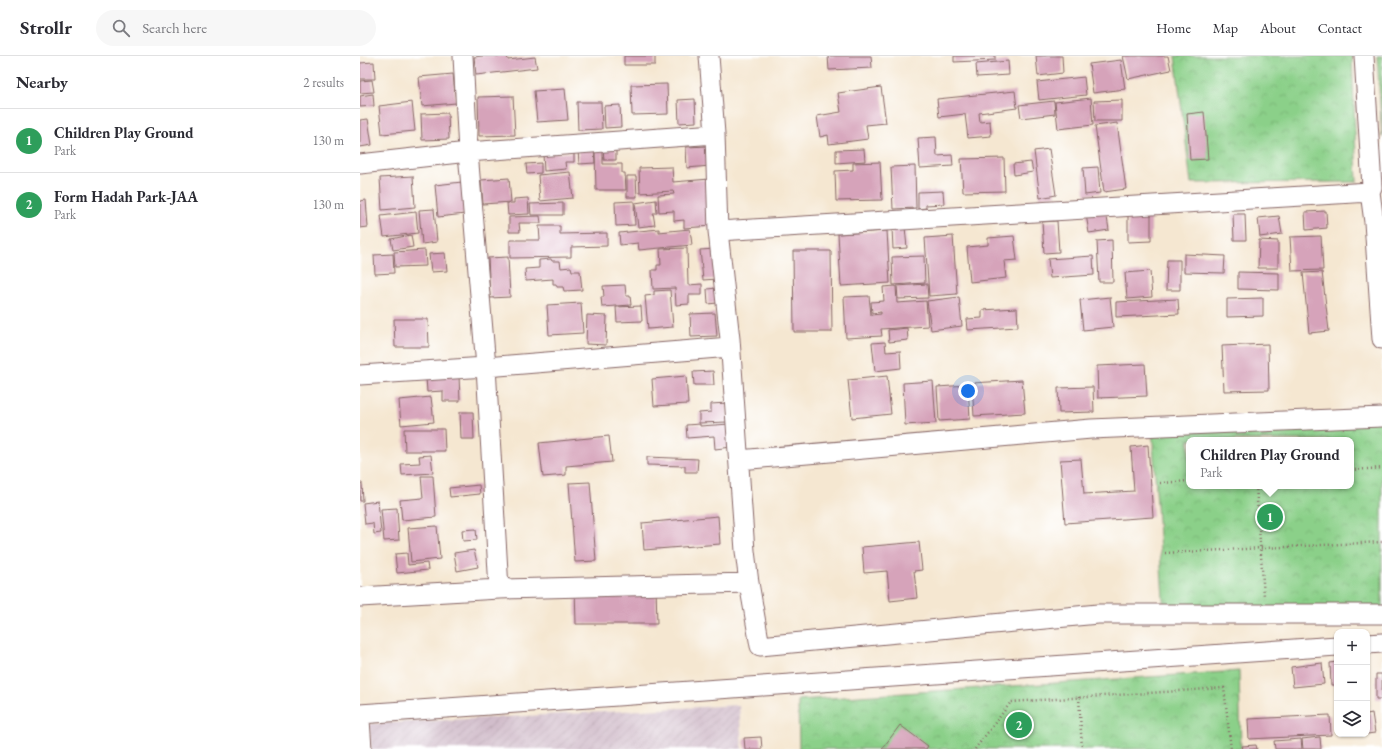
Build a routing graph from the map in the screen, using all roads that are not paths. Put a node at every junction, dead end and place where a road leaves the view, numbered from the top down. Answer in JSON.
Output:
{"nodes":[{"id":1,"x":463,"y":56,"type":"edge"},
{"id":2,"x":709,"y":56,"type":"edge"},
{"id":3,"x":1364,"y":56,"type":"edge"},
{"id":4,"x":715,"y":134,"type":"junction"},
{"id":5,"x":468,"y":152,"type":"junction"},
{"id":6,"x":360,"y":164,"type":"edge"},
{"id":7,"x":1370,"y":192,"type":"junction"},
{"id":8,"x":718,"y":231,"type":"junction"},
{"id":9,"x":1382,"y":339,"type":"edge"},
{"id":10,"x":730,"y":347,"type":"junction"},
{"id":11,"x":486,"y":367,"type":"junction"},
{"id":12,"x":360,"y":375,"type":"edge"},
{"id":13,"x":1382,"y":417,"type":"edge"},
{"id":14,"x":739,"y":460,"type":"junction"},
{"id":15,"x":749,"y":583,"type":"junction"},
{"id":16,"x":499,"y":590,"type":"junction"},
{"id":17,"x":360,"y":597,"type":"edge"},
{"id":18,"x":1382,"y":614,"type":"edge"},
{"id":19,"x":1382,"y":643,"type":"edge"},
{"id":20,"x":1370,"y":644,"type":"edge"},
{"id":21,"x":1334,"y":646,"type":"edge"},
{"id":22,"x":360,"y":714,"type":"edge"},
{"id":23,"x":360,"y":720,"type":"edge"},
{"id":24,"x":362,"y":749,"type":"edge"}],
"edges":[{"from":1,"to":5,"type":"street"},
{"from":2,"to":4,"type":"street"},
{"from":3,"to":7,"type":"street"},
{"from":4,"to":5,"type":"street"},
{"from":4,"to":8,"type":"street"},
{"from":5,"to":6,"type":"street"},
{"from":5,"to":11,"type":"street"},
{"from":7,"to":8,"type":"street"},
{"from":7,"to":9,"type":"street"},
{"from":8,"to":10,"type":"street"},
{"from":10,"to":11,"type":"street"},
{"from":10,"to":14,"type":"street"},
{"from":11,"to":12,"type":"street"},
{"from":11,"to":16,"type":"street"},
{"from":13,"to":14,"type":"street"},
{"from":14,"to":15,"type":"street"},
{"from":15,"to":16,"type":"street"},
{"from":15,"to":18,"type":"street"},
{"from":16,"to":17,"type":"street"},
{"from":19,"to":20,"type":"street"},
{"from":21,"to":22,"type":"street"},
{"from":23,"to":24,"type":"street"}]}
